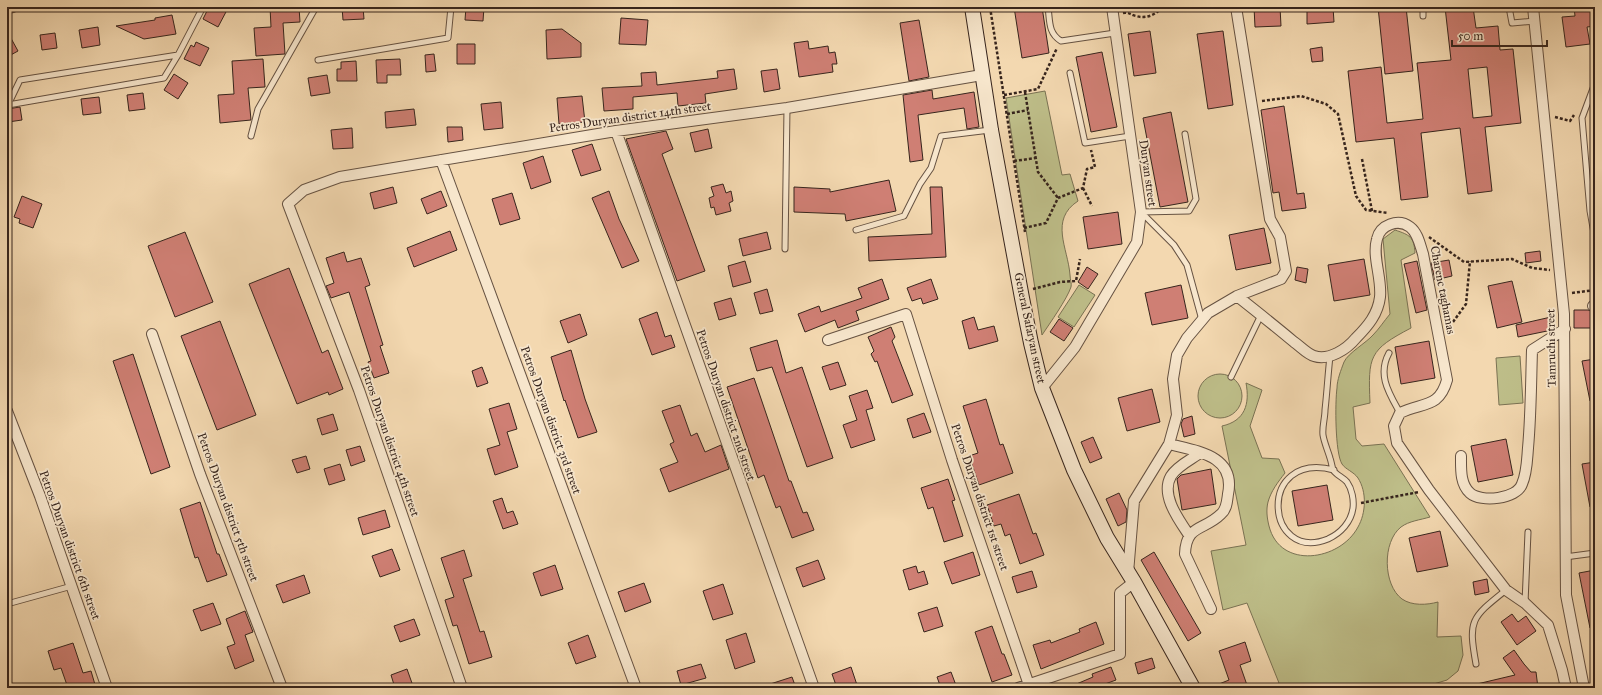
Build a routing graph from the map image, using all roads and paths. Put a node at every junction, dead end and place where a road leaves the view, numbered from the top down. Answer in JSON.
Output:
{"nodes":[{"id":1,"x":203,"y":7,"type":"edge"},
{"id":2,"x":316,"y":7,"type":"edge"},
{"id":3,"x":451,"y":7,"type":"edge"},
{"id":4,"x":972,"y":7,"type":"edge"},
{"id":5,"x":990,"y":7,"type":"edge"},
{"id":6,"x":1048,"y":7,"type":"edge"},
{"id":7,"x":1162,"y":7,"type":"edge"},
{"id":8,"x":1236,"y":7,"type":"edge"},
{"id":9,"x":1423,"y":7,"type":"edge"},
{"id":10,"x":1509,"y":7,"type":"edge"},
{"id":11,"x":1533,"y":7,"type":"edge"},
{"id":12,"x":1112,"y":11,"type":"edge"},
{"id":13,"x":1424,"y":16,"type":"dead end"},
{"id":14,"x":1535,"y":21,"type":"junction"},
{"id":15,"x":1115,"y":33,"type":"junction"},
{"id":16,"x":1061,"y":41,"type":"junction"},
{"id":17,"x":178,"y":55,"type":"junction"},
{"id":18,"x":318,"y":60,"type":"dead end"},
{"id":19,"x":1070,"y":73,"type":"dead end"},
{"id":20,"x":982,"y":75,"type":"junction"},
{"id":21,"x":1595,"y":83,"type":"edge"},
{"id":22,"x":1025,"y":92,"type":"junction"},
{"id":23,"x":1004,"y":95,"type":"junction"},
{"id":24,"x":1250,"y":103,"type":"junction"},
{"id":25,"x":787,"y":108,"type":"junction"},
{"id":26,"x":1028,"y":110,"type":"junction"},
{"id":27,"x":1006,"y":114,"type":"junction"},
{"id":28,"x":1545,"y":115,"type":"junction"},
{"id":29,"x":1584,"y":115,"type":"junction"},
{"id":30,"x":991,"y":130,"type":"junction"},
{"id":31,"x":616,"y":131,"type":"junction"},
{"id":32,"x":1185,"y":134,"type":"dead end"},
{"id":33,"x":251,"y":136,"type":"dead end"},
{"id":34,"x":1130,"y":136,"type":"junction"},
{"id":35,"x":1090,"y":142,"type":"junction"},
{"id":36,"x":1036,"y":158,"type":"junction"},
{"id":37,"x":1362,"y":159,"type":"dead end"},
{"id":38,"x":441,"y":160,"type":"junction"},
{"id":39,"x":1014,"y":161,"type":"junction"},
{"id":40,"x":1083,"y":188,"type":"junction"},
{"id":41,"x":1058,"y":198,"type":"junction"},
{"id":42,"x":288,"y":204,"type":"joint"},
{"id":43,"x":1092,"y":206,"type":"dead end"},
{"id":44,"x":1372,"y":211,"type":"junction"},
{"id":45,"x":1141,"y":212,"type":"junction"},
{"id":46,"x":1392,"y":214,"type":"dead end"},
{"id":47,"x":1024,"y":228,"type":"junction"},
{"id":48,"x":856,"y":230,"type":"dead end"},
{"id":49,"x":1424,"y":233,"type":"dead end"},
{"id":50,"x":1025,"y":235,"type":"dead end"},
{"id":51,"x":1595,"y":239,"type":"edge"},
{"id":52,"x":785,"y":249,"type":"dead end"},
{"id":53,"x":1080,"y":259,"type":"dead end"},
{"id":54,"x":1470,"y":261,"type":"junction"},
{"id":55,"x":1560,"y":272,"type":"junction"},
{"id":56,"x":1032,"y":282,"type":"dead end"},
{"id":57,"x":1033,"y":289,"type":"junction"},
{"id":58,"x":1595,"y":290,"type":"edge"},
{"id":59,"x":1562,"y":294,"type":"junction"},
{"id":60,"x":1237,"y":296,"type":"junction"},
{"id":61,"x":1034,"y":297,"type":"dead end"},
{"id":62,"x":1261,"y":315,"type":"junction"},
{"id":63,"x":1202,"y":320,"type":"junction"},
{"id":64,"x":1453,"y":322,"type":"dead end"},
{"id":65,"x":1565,"y":329,"type":"junction"},
{"id":66,"x":152,"y":334,"type":"dead end"},
{"id":67,"x":828,"y":340,"type":"dead end"},
{"id":68,"x":1389,"y":352,"type":"dead end"},
{"id":69,"x":1330,"y":356,"type":"junction"},
{"id":70,"x":1231,"y":377,"type":"dead end"},
{"id":71,"x":1042,"y":388,"type":"junction"},
{"id":72,"x":7,"y":411,"type":"edge"},
{"id":73,"x":1400,"y":413,"type":"junction"},
{"id":74,"x":1169,"y":444,"type":"junction"},
{"id":75,"x":1200,"y":452,"type":"junction"},
{"id":76,"x":1461,"y":456,"type":"dead end"},
{"id":77,"x":1334,"y":470,"type":"junction"},
{"id":78,"x":1429,"y":490,"type":"junction"},
{"id":79,"x":1354,"y":504,"type":"junction"},
{"id":80,"x":1528,"y":532,"type":"dead end"},
{"id":81,"x":1189,"y":535,"type":"junction"},
{"id":82,"x":1595,"y":553,"type":"edge"},
{"id":83,"x":1566,"y":557,"type":"junction"},
{"id":84,"x":1131,"y":578,"type":"junction"},
{"id":85,"x":72,"y":586,"type":"junction"},
{"id":86,"x":1506,"y":590,"type":"junction"},
{"id":87,"x":1525,"y":603,"type":"junction"},
{"id":88,"x":7,"y":604,"type":"edge"},
{"id":89,"x":1211,"y":609,"type":"dead end"},
{"id":90,"x":1476,"y":664,"type":"dead end"},
{"id":91,"x":1030,"y":686,"type":"edge"},
{"id":92,"x":107,"y":688,"type":"edge"},
{"id":93,"x":282,"y":688,"type":"edge"},
{"id":94,"x":462,"y":688,"type":"edge"},
{"id":95,"x":636,"y":688,"type":"edge"},
{"id":96,"x":814,"y":688,"type":"edge"},
{"id":97,"x":1018,"y":688,"type":"edge"},
{"id":98,"x":1193,"y":688,"type":"edge"},
{"id":99,"x":1566,"y":688,"type":"edge"},
{"id":100,"x":1584,"y":688,"type":"edge"}],
"edges":[{"from":1,"to":17,"type":"lane"},
{"from":2,"to":33,"type":"lane"},
{"from":3,"to":18,"type":"lane"},
{"from":4,"to":20,"type":"main road","name":"General Safaryan street"},
{"from":5,"to":23,"type":"path"},
{"from":6,"to":16,"type":"lane"},
{"from":7,"to":12,"type":"path"},
{"from":8,"to":24,"type":"street"},
{"from":9,"to":13,"type":"lane"},
{"from":10,"to":14,"type":"lane"},
{"from":11,"to":14,"type":"street","name":"Tamruchi street"},
{"from":12,"to":15,"type":"street","name":"Duryan street"},
{"from":14,"to":28,"type":"street","name":"Tamruchi street"},
{"from":15,"to":16,"type":"lane"},
{"from":15,"to":34,"type":"street","name":"Duryan street"},
{"from":16,"to":22,"type":"path"},
{"from":17,"to":17,"type":"lane"},
{"from":19,"to":35,"type":"lane"},
{"from":20,"to":25,"type":"street","name":"Petros Duryan district 14th street"},
{"from":20,"to":30,"type":"main road","name":"General Safaryan street"},
{"from":21,"to":29,"type":"lane"},
{"from":22,"to":23,"type":"path"},
{"from":22,"to":26,"type":"path"},
{"from":23,"to":27,"type":"path"},
{"from":24,"to":44,"type":"path"},
{"from":24,"to":60,"type":"street"},
{"from":25,"to":31,"type":"street","name":"Petros Duryan district 14th street"},
{"from":25,"to":52,"type":"lane"},
{"from":26,"to":27,"type":"path"},
{"from":26,"to":36,"type":"path"},
{"from":27,"to":39,"type":"path"},
{"from":28,"to":29,"type":"path"},
{"from":28,"to":55,"type":"street","name":"Tamruchi street"},
{"from":29,"to":51,"type":"lane"},
{"from":30,"to":48,"type":"lane"},
{"from":30,"to":71,"type":"main road","name":"General Safaryan street"},
{"from":31,"to":38,"type":"street","name":"Petros Duryan district 14th street"},
{"from":31,"to":96,"type":"street","name":"Petros Duryan district 2nd street"},
{"from":32,"to":45,"type":"lane"},
{"from":34,"to":35,"type":"lane"},
{"from":34,"to":45,"type":"street","name":"Duryan street"},
{"from":35,"to":40,"type":"path"},
{"from":36,"to":39,"type":"path"},
{"from":36,"to":41,"type":"path"},
{"from":37,"to":44,"type":"path"},
{"from":38,"to":42,"type":"street","name":"Petros Duryan district 14th street"},
{"from":38,"to":95,"type":"street","name":"Petros Duryan district 3rd street"},
{"from":39,"to":47,"type":"path"},
{"from":40,"to":41,"type":"path"},
{"from":40,"to":43,"type":"path"},
{"from":41,"to":47,"type":"path"},
{"from":42,"to":94,"type":"street","name":"Petros Duryan district 4th street"},
{"from":44,"to":46,"type":"path"},
{"from":45,"to":63,"type":"lane"},
{"from":45,"to":71,"type":"street","name":"Duryan street"},
{"from":47,"to":50,"type":"path"},
{"from":49,"to":54,"type":"path"},
{"from":53,"to":57,"type":"path"},
{"from":54,"to":55,"type":"path"},
{"from":54,"to":64,"type":"path"},
{"from":55,"to":59,"type":"street","name":"Tamruchi street"},
{"from":56,"to":57,"type":"path"},
{"from":57,"to":61,"type":"path"},
{"from":58,"to":59,"type":"path"},
{"from":59,"to":65,"type":"street","name":"Tamruchi street"},
{"from":60,"to":62,"type":"street"},
{"from":60,"to":63,"type":"street"},
{"from":62,"to":69,"type":"street"},
{"from":62,"to":70,"type":"lane"},
{"from":63,"to":74,"type":"street"},
{"from":65,"to":76,"type":"street"},
{"from":65,"to":83,"type":"street","name":"Tamruchi street"},
{"from":66,"to":93,"type":"street","name":"Petros Duryan district 5th street"},
{"from":67,"to":91,"type":"street","name":"Petros Duryan district 1st street"},
{"from":68,"to":73,"type":"lane"},
{"from":69,"to":73,"type":"street","name":"Charenc taghamas"},
{"from":69,"to":77,"type":"lane"},
{"from":71,"to":84,"type":"main road","name":"General Safaryan street"},
{"from":72,"to":85,"type":"street","name":"Petros Duryan district 6th street"},
{"from":73,"to":78,"type":"street"},
{"from":74,"to":75,"type":"street"},
{"from":74,"to":84,"type":"street"},
{"from":75,"to":81,"type":"street"},
{"from":75,"to":81,"type":"street"},
{"from":77,"to":79,"type":"lane"},
{"from":77,"to":79,"type":"lane"},
{"from":78,"to":79,"type":"path"},
{"from":78,"to":86,"type":"street"},
{"from":80,"to":87,"type":"lane"},
{"from":81,"to":89,"type":"street"},
{"from":82,"to":83,"type":"lane"},
{"from":83,"to":100,"type":"street","name":"Tamruchi street"},
{"from":84,"to":91,"type":"street"},
{"from":84,"to":98,"type":"main road","name":"General Safaryan street"},
{"from":85,"to":88,"type":"lane"},
{"from":85,"to":92,"type":"street","name":"Petros Duryan district 6th street"},
{"from":86,"to":87,"type":"street"},
{"from":86,"to":90,"type":"lane"},
{"from":87,"to":99,"type":"street"},
{"from":91,"to":97,"type":"street"}]}
